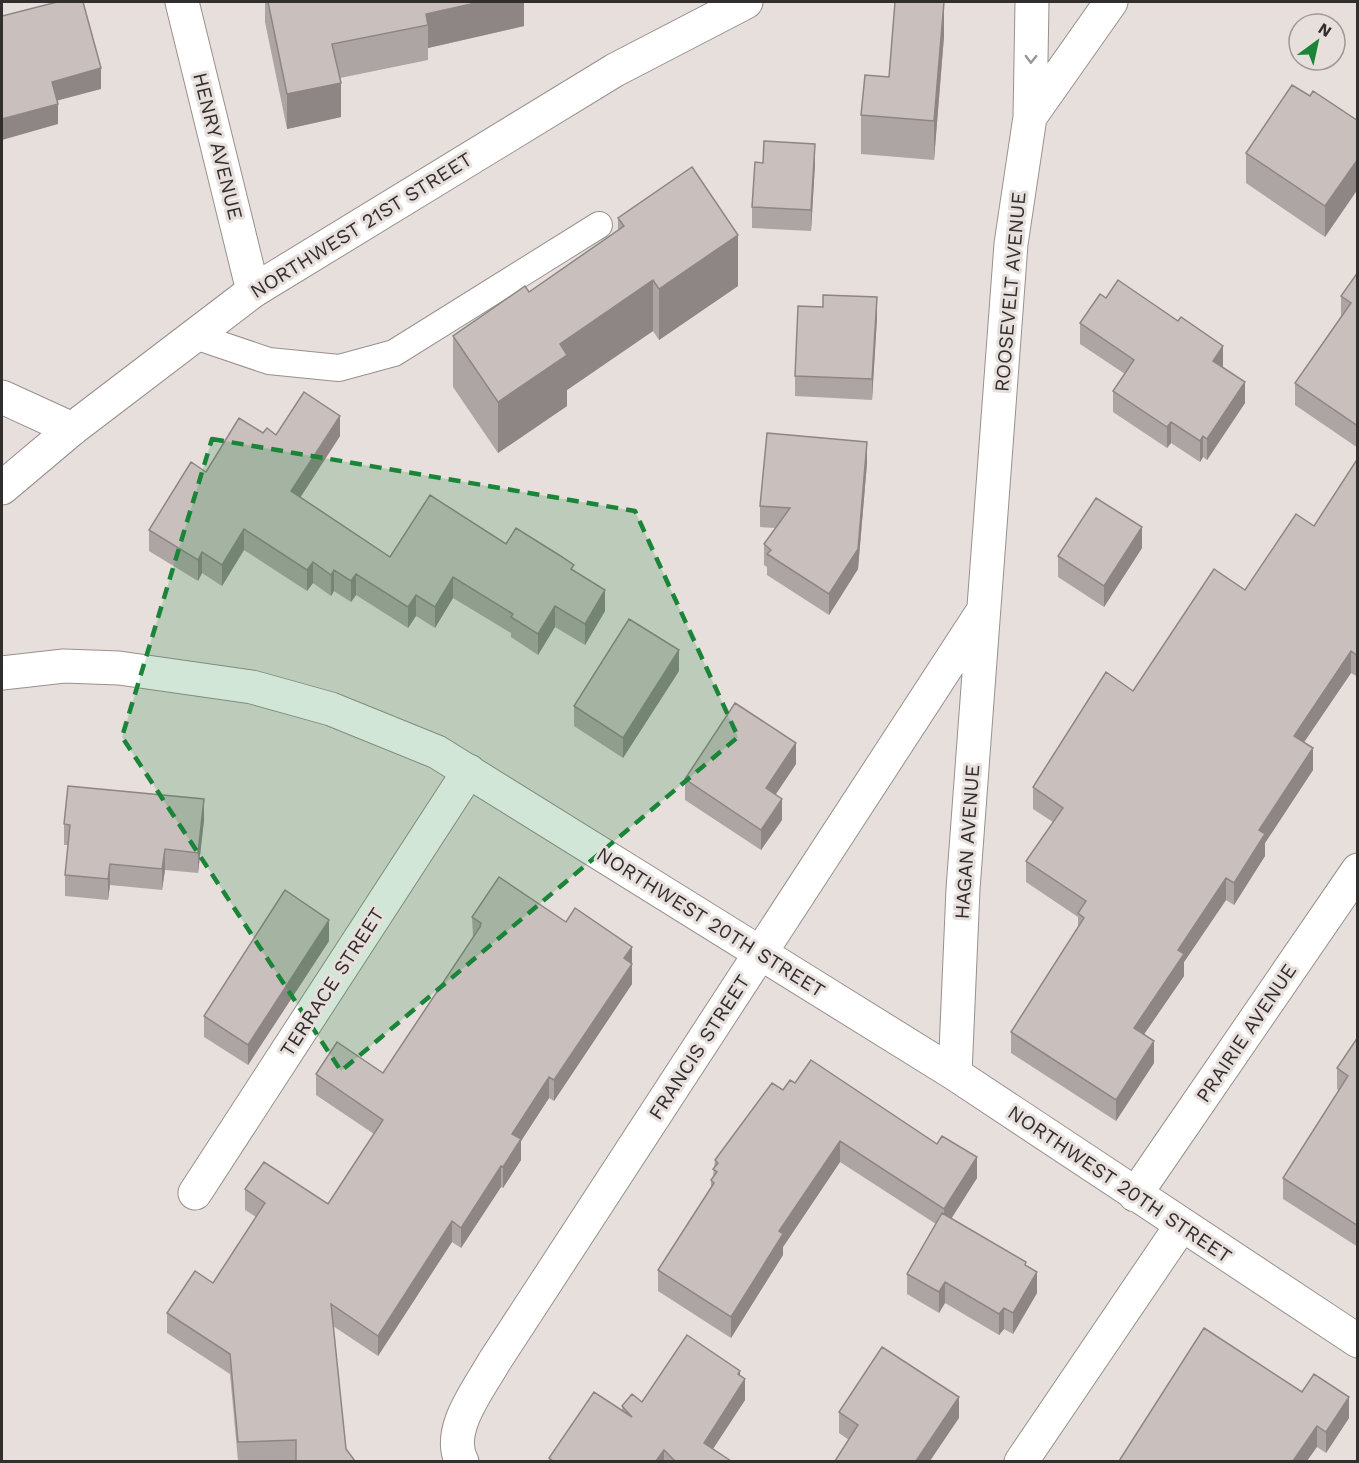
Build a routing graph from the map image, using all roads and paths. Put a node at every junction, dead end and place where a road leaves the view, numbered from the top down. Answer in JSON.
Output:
{"nodes":[{"id":1,"x":182,"y":2,"type":"edge"},
{"id":2,"x":746,"y":2,"type":"edge"},
{"id":3,"x":1032,"y":2,"type":"edge"},
{"id":4,"x":1111,"y":2,"type":"edge"},
{"id":5,"x":1030,"y":117,"type":"junction"},
{"id":6,"x":599,"y":225,"type":"dead end"},
{"id":7,"x":253,"y":291,"type":"junction"},
{"id":8,"x":195,"y":336,"type":"junction"},
{"id":9,"x":2,"y":397,"type":"edge"},
{"id":10,"x":72,"y":429,"type":"junction"},
{"id":11,"x":2,"y":488,"type":"edge"},
{"id":12,"x":985,"y":609,"type":"junction"},
{"id":13,"x":2,"y":674,"type":"edge"},
{"id":14,"x":469,"y":771,"type":"junction"},
{"id":15,"x":1358,"y":870,"type":"edge"},
{"id":16,"x":760,"y":953,"type":"junction"},
{"id":17,"x":955,"y":1074,"type":"junction"},
{"id":18,"x":195,"y":1193,"type":"dead end"},
{"id":19,"x":1135,"y":1195,"type":"junction"},
{"id":20,"x":1181,"y":1226,"type":"junction"},
{"id":21,"x":1358,"y":1341,"type":"edge"},
{"id":22,"x":462,"y":1461,"type":"edge"},
{"id":23,"x":1021,"y":1461,"type":"edge"}],
"edges":[{"from":1,"to":7,"type":"street","name":"HENRY AVENUE"},
{"from":2,"to":7,"type":"street","name":"NORTHWEST 21ST STREET"},
{"from":3,"to":5,"type":"street","one_way":true},
{"from":4,"to":5,"type":"street","name":"ROOSEVELT AVENUE"},
{"from":5,"to":12,"type":"street","name":"ROOSEVELT AVENUE"},
{"from":6,"to":8,"type":"lane"},
{"from":7,"to":8,"type":"street","name":"NORTHWEST 21ST STREET"},
{"from":8,"to":10,"type":"street","name":"NORTHWEST 21ST STREET"},
{"from":9,"to":10,"type":"street"},
{"from":10,"to":11,"type":"street","name":"NORTHWEST 21ST STREET"},
{"from":12,"to":16,"type":"street","name":"FRANCIS STREET"},
{"from":12,"to":17,"type":"street","name":"HAGAN AVENUE"},
{"from":13,"to":14,"type":"street","name":"NORTHWEST 20TH STREET"},
{"from":14,"to":16,"type":"street","name":"NORTHWEST 20TH STREET"},
{"from":14,"to":18,"type":"street","name":"TERRACE STREET"},
{"from":15,"to":19,"type":"street","name":"PRAIRIE AVENUE"},
{"from":16,"to":17,"type":"street","name":"NORTHWEST 20TH STREET"},
{"from":16,"to":22,"type":"street","name":"FRANCIS STREET"},
{"from":17,"to":19,"type":"street","name":"NORTHWEST 20TH STREET"},
{"from":19,"to":20,"type":"street","name":"NORTHWEST 20TH STREET"},
{"from":20,"to":21,"type":"street","name":"NORTHWEST 20TH STREET"},
{"from":20,"to":23,"type":"street"}]}
